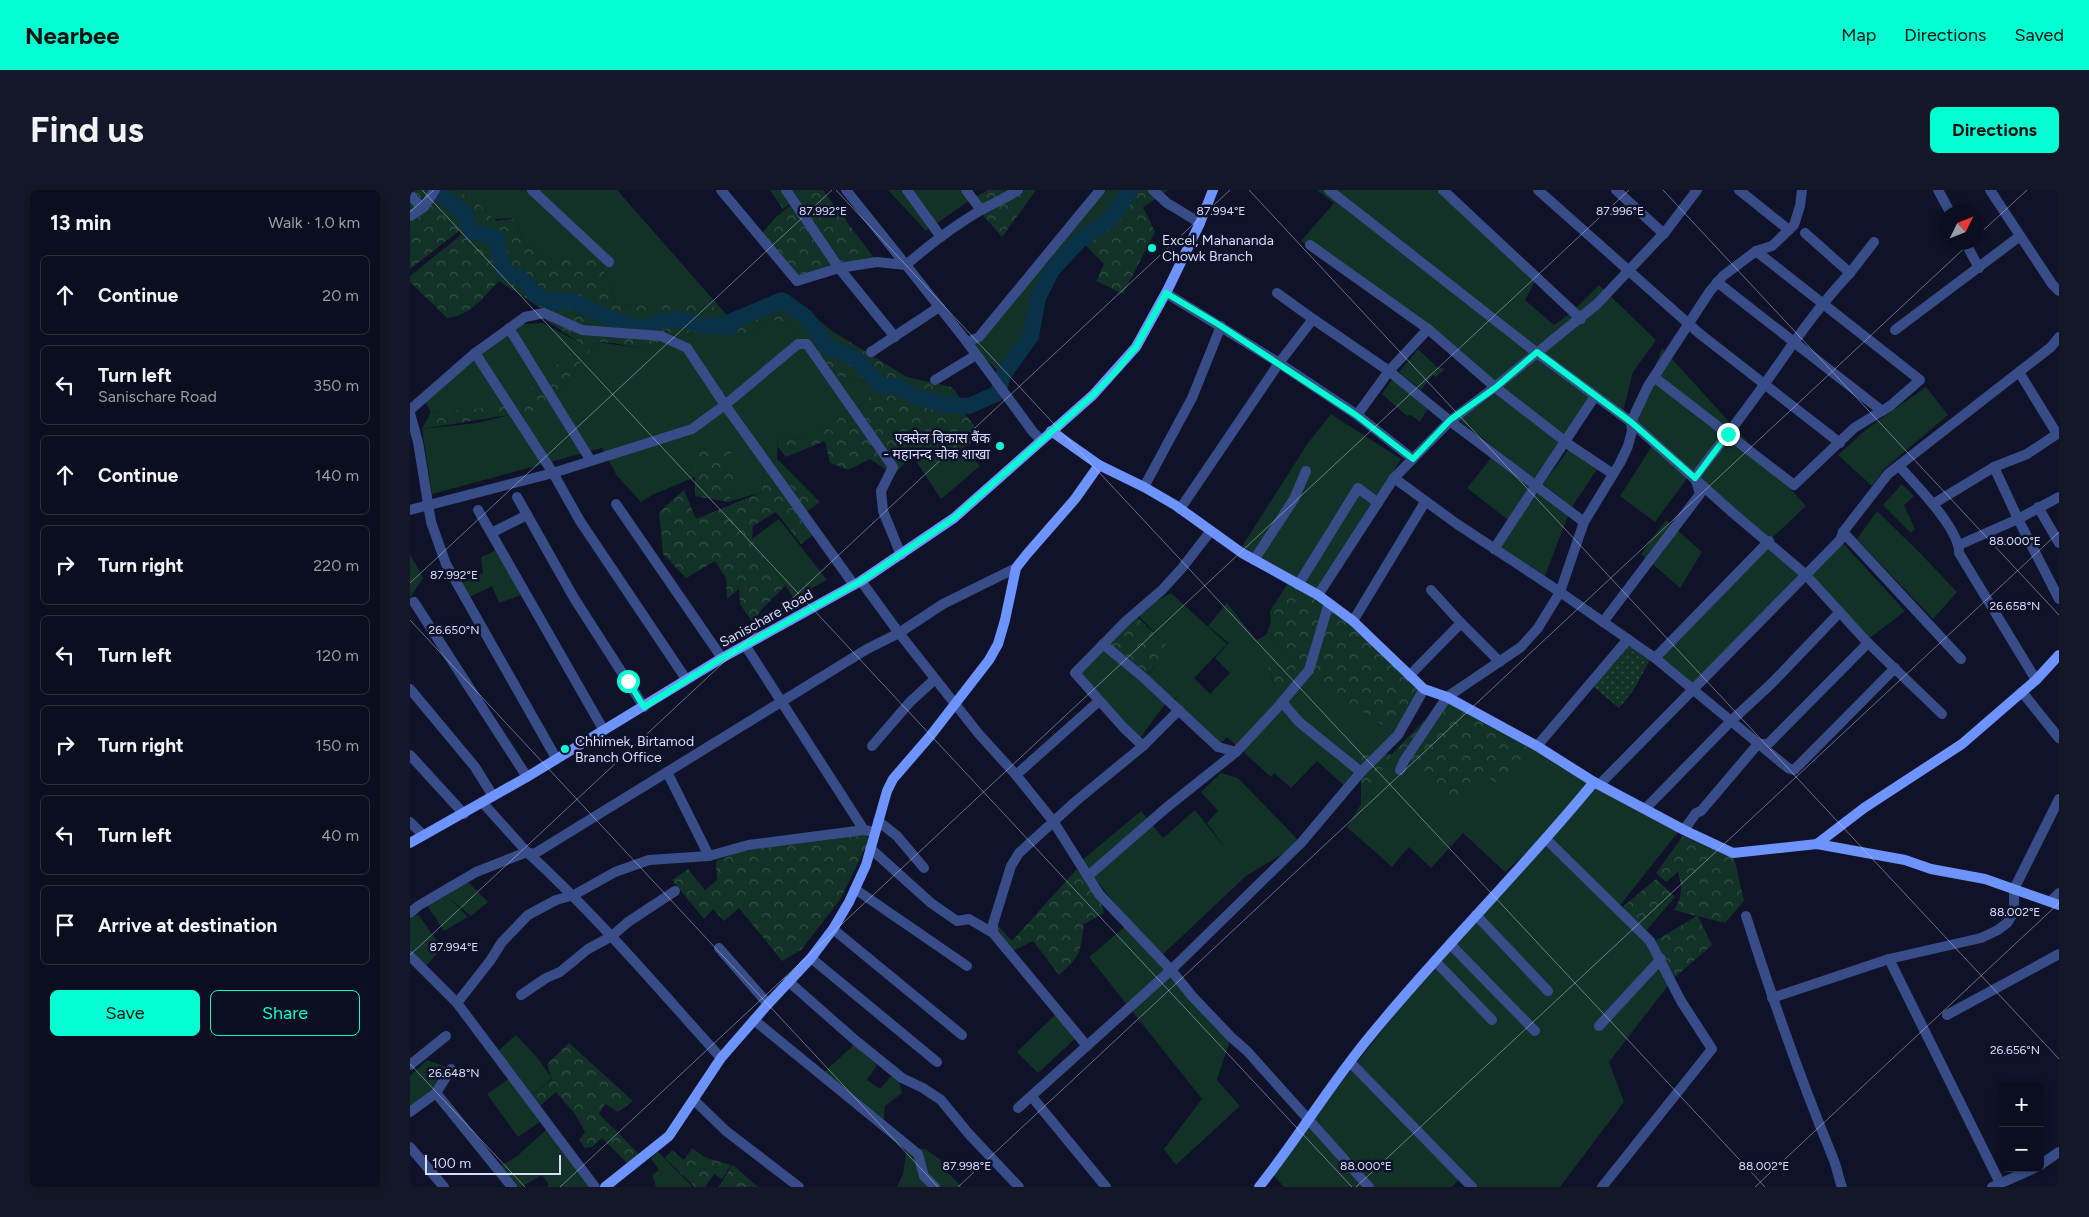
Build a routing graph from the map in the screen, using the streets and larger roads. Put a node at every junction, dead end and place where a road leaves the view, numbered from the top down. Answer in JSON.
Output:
{"nodes":[{"id":1,"x":435,"y":190,"type":"edge"},
{"id":2,"x":532,"y":190,"type":"edge"},
{"id":3,"x":721,"y":190,"type":"edge"},
{"id":4,"x":786,"y":190,"type":"edge"},
{"id":5,"x":846,"y":190,"type":"edge"},
{"id":6,"x":907,"y":190,"type":"edge"},
{"id":7,"x":966,"y":190,"type":"edge"},
{"id":8,"x":1018,"y":190,"type":"edge"},
{"id":9,"x":1100,"y":190,"type":"edge"},
{"id":10,"x":1153,"y":190,"type":"edge"},
{"id":11,"x":1213,"y":190,"type":"edge"},
{"id":12,"x":1329,"y":190,"type":"edge"},
{"id":13,"x":1443,"y":190,"type":"edge"},
{"id":14,"x":1538,"y":190,"type":"edge"},
{"id":15,"x":1616,"y":190,"type":"edge"},
{"id":16,"x":1696,"y":190,"type":"edge"},
{"id":17,"x":1739,"y":190,"type":"edge"},
{"id":18,"x":1802,"y":190,"type":"edge"},
{"id":19,"x":1938,"y":190,"type":"edge"},
{"id":20,"x":1990,"y":190,"type":"edge"},
{"id":21,"x":410,"y":195,"type":"edge"},
{"id":22,"x":1946,"y":205,"type":"edge"},
{"id":23,"x":422,"y":208,"type":"junction"},
{"id":24,"x":981,"y":210,"type":"junction"},
{"id":25,"x":410,"y":216,"type":"edge"},
{"id":26,"x":1200,"y":223,"type":"junction"},
{"id":27,"x":1789,"y":230,"type":"junction"},
{"id":28,"x":1806,"y":233,"type":"dead end"},
{"id":29,"x":1664,"y":234,"type":"junction"},
{"id":30,"x":2020,"y":236,"type":"junction"},
{"id":31,"x":941,"y":237,"type":"junction"},
{"id":32,"x":1874,"y":242,"type":"dead end"},
{"id":33,"x":1310,"y":245,"type":"dead end"},
{"id":34,"x":1969,"y":250,"type":"edge"},
{"id":35,"x":1756,"y":251,"type":"junction"},
{"id":36,"x":609,"y":262,"type":"dead end"},
{"id":37,"x":906,"y":265,"type":"junction"},
{"id":38,"x":839,"y":268,"type":"junction"},
{"id":39,"x":1978,"y":268,"type":"junction"},
{"id":40,"x":1629,"y":272,"type":"junction"},
{"id":41,"x":1850,"y":273,"type":"junction"},
{"id":42,"x":1717,"y":282,"type":"junction"},
{"id":43,"x":2059,"y":291,"type":"edge"},
{"id":44,"x":1166,"y":293,"type":"junction"},
{"id":45,"x":1277,"y":293,"type":"dead end"},
{"id":46,"x":1822,"y":303,"type":"junction"},
{"id":47,"x":939,"y":307,"type":"junction"},
{"id":48,"x":1313,"y":318,"type":"junction"},
{"id":49,"x":1581,"y":318,"type":"junction"},
{"id":50,"x":1689,"y":324,"type":"junction"},
{"id":51,"x":1221,"y":326,"type":"junction"},
{"id":52,"x":509,"y":328,"type":"junction"},
{"id":53,"x":1428,"y":329,"type":"junction"},
{"id":54,"x":1895,"y":330,"type":"dead end"},
{"id":55,"x":895,"y":337,"type":"junction"},
{"id":56,"x":2059,"y":337,"type":"edge"},
{"id":57,"x":1794,"y":340,"type":"junction"},
{"id":58,"x":967,"y":342,"type":"junction"},
{"id":59,"x":475,"y":352,"type":"junction"},
{"id":60,"x":871,"y":352,"type":"dead end"},
{"id":61,"x":1537,"y":352,"type":"junction"},
{"id":62,"x":976,"y":355,"type":"junction"},
{"id":63,"x":1279,"y":364,"type":"junction"},
{"id":64,"x":1389,"y":371,"type":"junction"},
{"id":65,"x":2019,"y":372,"type":"junction"},
{"id":66,"x":1654,"y":377,"type":"junction"},
{"id":67,"x":935,"y":380,"type":"dead end"},
{"id":68,"x":1764,"y":384,"type":"junction"},
{"id":69,"x":1495,"y":388,"type":"junction"},
{"id":70,"x":1595,"y":396,"type":"junction"},
{"id":71,"x":725,"y":405,"type":"junction"},
{"id":72,"x":1882,"y":410,"type":"junction"},
{"id":73,"x":410,"y":411,"type":"edge"},
{"id":74,"x":1356,"y":415,"type":"junction"},
{"id":75,"x":1450,"y":420,"type":"junction"},
{"id":76,"x":1631,"y":422,"type":"junction"},
{"id":77,"x":1051,"y":432,"type":"junction"},
{"id":78,"x":1728,"y":434,"type":"junction"},
{"id":79,"x":2058,"y":434,"type":"edge"},
{"id":80,"x":1041,"y":440,"type":"junction"},
{"id":81,"x":1566,"y":442,"type":"junction"},
{"id":82,"x":1840,"y":443,"type":"junction"},
{"id":83,"x":1413,"y":459,"type":"junction"},
{"id":84,"x":591,"y":461,"type":"junction"},
{"id":85,"x":1099,"y":464,"type":"junction"},
{"id":86,"x":1899,"y":466,"type":"junction"},
{"id":87,"x":1994,"y":468,"type":"junction"},
{"id":88,"x":1306,"y":471,"type":"dead end"},
{"id":89,"x":553,"y":473,"type":"junction"},
{"id":90,"x":1613,"y":474,"type":"junction"},
{"id":91,"x":1394,"y":478,"type":"junction"},
{"id":92,"x":1695,"y":478,"type":"junction"},
{"id":93,"x":1537,"y":485,"type":"junction"},
{"id":94,"x":1144,"y":486,"type":"junction"},
{"id":95,"x":516,"y":497,"type":"dead end"},
{"id":96,"x":2058,"y":498,"type":"edge"},
{"id":97,"x":1378,"y":502,"type":"junction"},
{"id":98,"x":1425,"y":502,"type":"junction"},
{"id":99,"x":616,"y":504,"type":"dead end"},
{"id":100,"x":1933,"y":504,"type":"junction"},
{"id":101,"x":429,"y":505,"type":"junction"},
{"id":102,"x":2038,"y":507,"type":"junction"},
{"id":103,"x":1180,"y":509,"type":"junction"},
{"id":104,"x":410,"y":510,"type":"edge"},
{"id":105,"x":478,"y":510,"type":"dead end"},
{"id":106,"x":527,"y":515,"type":"junction"},
{"id":107,"x":2018,"y":519,"type":"junction"},
{"id":108,"x":1584,"y":522,"type":"junction"},
{"id":109,"x":493,"y":532,"type":"junction"},
{"id":110,"x":1210,"y":532,"type":"junction"},
{"id":111,"x":1843,"y":532,"type":"junction"},
{"id":112,"x":1769,"y":541,"type":"junction"},
{"id":113,"x":2059,"y":543,"type":"edge"},
{"id":114,"x":1959,"y":545,"type":"junction"},
{"id":115,"x":1494,"y":549,"type":"junction"},
{"id":116,"x":901,"y":555,"type":"junction"},
{"id":117,"x":1254,"y":560,"type":"junction"},
{"id":118,"x":1016,"y":568,"type":"junction"},
{"id":119,"x":1805,"y":574,"type":"junction"},
{"id":120,"x":858,"y":583,"type":"junction"},
{"id":121,"x":1298,"y":584,"type":"junction"},
{"id":122,"x":1431,"y":590,"type":"dead end"},
{"id":123,"x":1560,"y":592,"type":"junction"},
{"id":124,"x":1318,"y":595,"type":"junction"},
{"id":125,"x":2059,"y":599,"type":"edge"},
{"id":126,"x":414,"y":602,"type":"dead end"},
{"id":127,"x":1329,"y":603,"type":"junction"},
{"id":128,"x":1840,"y":612,"type":"junction"},
{"id":129,"x":1353,"y":621,"type":"junction"},
{"id":130,"x":1603,"y":622,"type":"junction"},
{"id":131,"x":1461,"y":623,"type":"junction"},
{"id":132,"x":899,"y":633,"type":"junction"},
{"id":133,"x":1628,"y":639,"type":"junction"},
{"id":134,"x":1868,"y":643,"type":"junction"},
{"id":135,"x":1104,"y":644,"type":"junction"},
{"id":136,"x":745,"y":645,"type":"junction"},
{"id":137,"x":2058,"y":657,"type":"edge"},
{"id":138,"x":722,"y":658,"type":"junction"},
{"id":139,"x":1655,"y":658,"type":"junction"},
{"id":140,"x":1961,"y":659,"type":"dead end"},
{"id":141,"x":1500,"y":662,"type":"junction"},
{"id":142,"x":1895,"y":668,"type":"junction"},
{"id":143,"x":1409,"y":676,"type":"junction"},
{"id":144,"x":686,"y":679,"type":"junction"},
{"id":145,"x":935,"y":679,"type":"junction"},
{"id":146,"x":2036,"y":680,"type":"junction"},
{"id":147,"x":410,"y":689,"type":"edge"},
{"id":148,"x":1424,"y":689,"type":"junction"},
{"id":149,"x":1694,"y":689,"type":"junction"},
{"id":150,"x":2022,"y":692,"type":"junction"},
{"id":151,"x":1447,"y":697,"type":"junction"},
{"id":152,"x":782,"y":700,"type":"junction"},
{"id":153,"x":1100,"y":701,"type":"junction"},
{"id":154,"x":1282,"y":702,"type":"junction"},
{"id":155,"x":955,"y":704,"type":"junction"},
{"id":156,"x":644,"y":707,"type":"junction"},
{"id":157,"x":1179,"y":710,"type":"junction"},
{"id":158,"x":1942,"y":714,"type":"dead end"},
{"id":159,"x":1731,"y":721,"type":"junction"},
{"id":160,"x":603,"y":729,"type":"junction"},
{"id":161,"x":2059,"y":738,"type":"edge"},
{"id":162,"x":1758,"y":744,"type":"junction"},
{"id":163,"x":872,"y":746,"type":"dead end"},
{"id":164,"x":1143,"y":746,"type":"junction"},
{"id":165,"x":1537,"y":746,"type":"junction"},
{"id":166,"x":1236,"y":752,"type":"junction"},
{"id":167,"x":410,"y":755,"type":"edge"},
{"id":168,"x":556,"y":758,"type":"junction"},
{"id":169,"x":1400,"y":770,"type":"dead end"},
{"id":170,"x":667,"y":772,"type":"junction"},
{"id":171,"x":1361,"y":772,"type":"junction"},
{"id":172,"x":1016,"y":775,"type":"junction"},
{"id":173,"x":527,"y":777,"type":"junction"},
{"id":174,"x":1597,"y":783,"type":"junction"},
{"id":175,"x":493,"y":796,"type":"junction"},
{"id":176,"x":2059,"y":799,"type":"edge"},
{"id":177,"x":482,"y":802,"type":"junction"},
{"id":178,"x":1645,"y":809,"type":"junction"},
{"id":179,"x":464,"y":814,"type":"junction"},
{"id":180,"x":1053,"y":821,"type":"junction"},
{"id":181,"x":410,"y":822,"type":"edge"},
{"id":182,"x":877,"y":827,"type":"junction"},
{"id":183,"x":864,"y":830,"type":"junction"},
{"id":184,"x":1684,"y":830,"type":"junction"},
{"id":185,"x":423,"y":835,"type":"junction"},
{"id":186,"x":1546,"y":839,"type":"junction"},
{"id":187,"x":410,"y":843,"type":"edge"},
{"id":188,"x":1817,"y":844,"type":"junction"},
{"id":189,"x":870,"y":848,"type":"junction"},
{"id":190,"x":527,"y":852,"type":"junction"},
{"id":191,"x":709,"y":856,"type":"junction"},
{"id":192,"x":924,"y":868,"type":"dead end"},
{"id":193,"x":1088,"y":876,"type":"junction"},
{"id":194,"x":855,"y":889,"type":"junction"},
{"id":195,"x":2014,"y":889,"type":"junction"},
{"id":196,"x":676,"y":891,"type":"dead end"},
{"id":197,"x":2059,"y":893,"type":"edge"},
{"id":198,"x":574,"y":895,"type":"junction"},
{"id":199,"x":2055,"y":903,"type":"edge"},
{"id":200,"x":410,"y":913,"type":"edge"},
{"id":201,"x":1476,"y":915,"type":"junction"},
{"id":202,"x":1746,"y":916,"type":"dead end"},
{"id":203,"x":832,"y":929,"type":"junction"},
{"id":204,"x":993,"y":933,"type":"junction"},
{"id":205,"x":612,"y":936,"type":"junction"},
{"id":206,"x":1450,"y":944,"type":"junction"},
{"id":207,"x":719,"y":948,"type":"dead end"},
{"id":208,"x":2059,"y":954,"type":"edge"},
{"id":209,"x":410,"y":956,"type":"edge"},
{"id":210,"x":811,"y":958,"type":"junction"},
{"id":211,"x":1660,"y":959,"type":"junction"},
{"id":212,"x":1889,"y":959,"type":"junction"},
{"id":213,"x":1435,"y":961,"type":"junction"},
{"id":214,"x":967,"y":966,"type":"dead end"},
{"id":215,"x":1171,"y":970,"type":"junction"},
{"id":216,"x":788,"y":981,"type":"junction"},
{"id":217,"x":1548,"y":991,"type":"dead end"},
{"id":218,"x":521,"y":995,"type":"dead end"},
{"id":219,"x":1772,"y":998,"type":"junction"},
{"id":220,"x":457,"y":1003,"type":"junction"},
{"id":221,"x":768,"y":1004,"type":"junction"},
{"id":222,"x":1946,"y":1016,"type":"dead end"},
{"id":223,"x":754,"y":1020,"type":"junction"},
{"id":224,"x":1492,"y":1020,"type":"dead end"},
{"id":225,"x":1599,"y":1026,"type":"dead end"},
{"id":226,"x":1535,"y":1031,"type":"dead end"},
{"id":227,"x":962,"y":1035,"type":"dead end"},
{"id":228,"x":446,"y":1036,"type":"dead end"},
{"id":229,"x":1087,"y":1046,"type":"junction"},
{"id":230,"x":721,"y":1058,"type":"junction"},
{"id":231,"x":937,"y":1062,"type":"dead end"},
{"id":232,"x":1350,"y":1062,"type":"junction"},
{"id":233,"x":410,"y":1065,"type":"edge"},
{"id":234,"x":451,"y":1069,"type":"dead end"},
{"id":235,"x":436,"y":1093,"type":"junction"},
{"id":236,"x":1032,"y":1097,"type":"junction"},
{"id":237,"x":694,"y":1100,"type":"junction"},
{"id":238,"x":1018,"y":1108,"type":"dead end"},
{"id":239,"x":410,"y":1112,"type":"edge"},
{"id":240,"x":1308,"y":1119,"type":"junction"},
{"id":241,"x":410,"y":1146,"type":"edge"},
{"id":242,"x":2059,"y":1152,"type":"edge"},
{"id":243,"x":2044,"y":1162,"type":"edge"},
{"id":244,"x":2026,"y":1172,"type":"edge"},
{"id":245,"x":1996,"y":1185,"type":"edge"},
{"id":246,"x":444,"y":1187,"type":"edge"},
{"id":247,"x":512,"y":1187,"type":"edge"},
{"id":248,"x":595,"y":1187,"type":"edge"},
{"id":249,"x":605,"y":1187,"type":"edge"},
{"id":250,"x":799,"y":1187,"type":"edge"},
{"id":251,"x":935,"y":1187,"type":"edge"},
{"id":252,"x":1019,"y":1187,"type":"edge"},
{"id":253,"x":1106,"y":1187,"type":"edge"},
{"id":254,"x":1259,"y":1187,"type":"edge"},
{"id":255,"x":1368,"y":1187,"type":"edge"},
{"id":256,"x":1472,"y":1187,"type":"edge"},
{"id":257,"x":1602,"y":1187,"type":"edge"},
{"id":258,"x":1842,"y":1187,"type":"edge"}],
"edges":[{"from":1,"to":23,"type":"street"},
{"from":2,"to":36,"type":"street"},
{"from":3,"to":38,"type":"street"},
{"from":4,"to":38,"type":"street"},
{"from":5,"to":37,"type":"street"},
{"from":6,"to":31,"type":"street"},
{"from":7,"to":24,"type":"street"},
{"from":8,"to":24,"type":"street"},
{"from":9,"to":58,"type":"street"},
{"from":10,"to":26,"type":"street"},
{"from":11,"to":26,"type":"street","name":"Sanischare Road"},
{"from":12,"to":61,"type":"street"},
{"from":13,"to":49,"type":"street"},
{"from":14,"to":40,"type":"street"},
{"from":15,"to":29,"type":"street"},
{"from":16,"to":29,"type":"street"},
{"from":17,"to":27,"type":"street"},
{"from":18,"to":27,"type":"street"},
{"from":19,"to":22,"type":"street"},
{"from":20,"to":30,"type":"street"},
{"from":21,"to":23,"type":"street"},
{"from":23,"to":25,"type":"street"},
{"from":24,"to":31,"type":"street"},
{"from":26,"to":44,"type":"street","name":"Sanischare Road"},
{"from":27,"to":35,"type":"street"},
{"from":28,"to":41,"type":"street"},
{"from":29,"to":40,"type":"street"},
{"from":30,"to":39,"type":"street"},
{"from":30,"to":43,"type":"street"},
{"from":31,"to":37,"type":"street"},
{"from":32,"to":41,"type":"street"},
{"from":33,"to":53,"type":"street"},
{"from":34,"to":39,"type":"street"},
{"from":35,"to":42,"type":"street"},
{"from":35,"to":46,"type":"street"},
{"from":37,"to":38,"type":"street"},
{"from":37,"to":47,"type":"street"},
{"from":38,"to":55,"type":"street"},
{"from":39,"to":54,"type":"street"},
{"from":40,"to":49,"type":"street"},
{"from":40,"to":50,"type":"street"},
{"from":41,"to":46,"type":"street"},
{"from":42,"to":50,"type":"street"},
{"from":42,"to":57,"type":"street"},
{"from":44,"to":51,"type":"street"},
{"from":44,"to":77,"type":"street","name":"Sanischare Road"},
{"from":45,"to":48,"type":"street"},
{"from":46,"to":57,"type":"street"},
{"from":46,"to":72,"type":"street"},
{"from":47,"to":55,"type":"street"},
{"from":47,"to":58,"type":"street"},
{"from":48,"to":63,"type":"street"},
{"from":48,"to":64,"type":"street"},
{"from":49,"to":61,"type":"street"},
{"from":50,"to":66,"type":"street"},
{"from":50,"to":68,"type":"street"},
{"from":51,"to":63,"type":"street"},
{"from":51,"to":94,"type":"street"},
{"from":52,"to":59,"type":"street"},
{"from":52,"to":71,"type":"street"},
{"from":52,"to":84,"type":"street"},
{"from":53,"to":64,"type":"street"},
{"from":53,"to":69,"type":"street"},
{"from":55,"to":60,"type":"street"},
{"from":56,"to":65,"type":"street"},
{"from":57,"to":68,"type":"street"},
{"from":57,"to":72,"type":"street"},
{"from":58,"to":62,"type":"street"},
{"from":59,"to":73,"type":"street"},
{"from":59,"to":89,"type":"street"},
{"from":61,"to":69,"type":"street"},
{"from":61,"to":70,"type":"street"},
{"from":62,"to":67,"type":"street"},
{"from":62,"to":80,"type":"street"},
{"from":63,"to":74,"type":"street"},
{"from":63,"to":103,"type":"street"},
{"from":64,"to":74,"type":"street"},
{"from":64,"to":75,"type":"street"},
{"from":65,"to":79,"type":"street"},
{"from":65,"to":86,"type":"street"},
{"from":66,"to":76,"type":"street"},
{"from":66,"to":78,"type":"street"},
{"from":68,"to":78,"type":"street"},
{"from":68,"to":82,"type":"street"},
{"from":69,"to":75,"type":"street"},
{"from":69,"to":81,"type":"street"},
{"from":70,"to":76,"type":"street"},
{"from":70,"to":81,"type":"street"},
{"from":71,"to":84,"type":"street"},
{"from":71,"to":116,"type":"street"},
{"from":71,"to":120,"type":"street"},
{"from":72,"to":82,"type":"street"},
{"from":73,"to":101,"type":"street"},
{"from":74,"to":83,"type":"street"},
{"from":75,"to":83,"type":"street"},
{"from":75,"to":93,"type":"street"},
{"from":76,"to":90,"type":"street"},
{"from":76,"to":92,"type":"street"},
{"from":77,"to":80,"type":"street","name":"Sanischare Road"},
{"from":77,"to":85,"type":"street"},
{"from":78,"to":82,"type":"street"},
{"from":78,"to":92,"type":"street"},
{"from":79,"to":87,"type":"street"},
{"from":80,"to":116,"type":"street","name":"Sanischare Road"},
{"from":81,"to":90,"type":"street"},
{"from":81,"to":93,"type":"street"},
{"from":83,"to":91,"type":"street"},
{"from":84,"to":89,"type":"street"},
{"from":85,"to":94,"type":"street"},
{"from":85,"to":118,"type":"street"},
{"from":86,"to":100,"type":"street"},
{"from":86,"to":111,"type":"street"},
{"from":87,"to":100,"type":"street"},
{"from":87,"to":107,"type":"street"},
{"from":88,"to":117,"type":"street"},
{"from":89,"to":101,"type":"street"},
{"from":89,"to":144,"type":"street"},
{"from":90,"to":108,"type":"street"},
{"from":91,"to":97,"type":"street"},
{"from":91,"to":98,"type":"street"},
{"from":92,"to":112,"type":"street"},
{"from":92,"to":130,"type":"street"},
{"from":93,"to":108,"type":"street"},
{"from":93,"to":115,"type":"street"},
{"from":94,"to":103,"type":"street"},
{"from":95,"to":106,"type":"street"},
{"from":96,"to":102,"type":"street"},
{"from":97,"to":121,"type":"street"},
{"from":97,"to":124,"type":"street"},
{"from":98,"to":115,"type":"street"},
{"from":98,"to":129,"type":"street"},
{"from":99,"to":138,"type":"street"},
{"from":100,"to":114,"type":"street"},
{"from":101,"to":104,"type":"street"},
{"from":101,"to":168,"type":"street"},
{"from":102,"to":107,"type":"street"},
{"from":102,"to":113,"type":"street"},
{"from":103,"to":110,"type":"street"},
{"from":105,"to":109,"type":"street"},
{"from":106,"to":109,"type":"street"},
{"from":106,"to":156,"type":"street"},
{"from":107,"to":114,"type":"street"},
{"from":107,"to":125,"type":"street"},
{"from":108,"to":123,"type":"street"},
{"from":109,"to":160,"type":"street"},
{"from":110,"to":117,"type":"street"},
{"from":110,"to":135,"type":"street"},
{"from":111,"to":119,"type":"street"},
{"from":111,"to":140,"type":"street"},
{"from":112,"to":119,"type":"street"},
{"from":112,"to":139,"type":"street"},
{"from":114,"to":146,"type":"street"},
{"from":115,"to":123,"type":"street"},
{"from":116,"to":120,"type":"street","name":"Sanischare Road"},
{"from":117,"to":121,"type":"street"},
{"from":118,"to":132,"type":"street"},
{"from":118,"to":155,"type":"street"},
{"from":119,"to":128,"type":"street"},
{"from":119,"to":149,"type":"street"},
{"from":120,"to":132,"type":"street"},
{"from":120,"to":136,"type":"street","name":"Sanischare Road"},
{"from":121,"to":124,"type":"street"},
{"from":122,"to":131,"type":"street"},
{"from":123,"to":130,"type":"street"},
{"from":123,"to":141,"type":"street"},
{"from":124,"to":127,"type":"street"},
{"from":126,"to":173,"type":"street"},
{"from":127,"to":129,"type":"street"},
{"from":127,"to":154,"type":"street"},
{"from":128,"to":134,"type":"street"},
{"from":128,"to":159,"type":"street"},
{"from":129,"to":143,"type":"street"},
{"from":130,"to":133,"type":"street"},
{"from":131,"to":141,"type":"street"},
{"from":131,"to":143,"type":"street"},
{"from":132,"to":145,"type":"street"},
{"from":132,"to":152,"type":"street"},
{"from":133,"to":139,"type":"street"},
{"from":133,"to":165,"type":"street"},
{"from":134,"to":142,"type":"street"},
{"from":134,"to":162,"type":"street"},
{"from":135,"to":153,"type":"street"},
{"from":135,"to":157,"type":"street"},
{"from":136,"to":138,"type":"street","name":"Sanischare Road"},
{"from":136,"to":152,"type":"street"},
{"from":137,"to":146,"type":"street"},
{"from":138,"to":144,"type":"street","name":"Sanischare Road"},
{"from":139,"to":149,"type":"street"},
{"from":141,"to":151,"type":"street"},
{"from":142,"to":158,"type":"street"},
{"from":142,"to":162,"type":"street"},
{"from":143,"to":148,"type":"street"},
{"from":144,"to":156,"type":"street","name":"Sanischare Road"},
{"from":145,"to":155,"type":"street"},
{"from":145,"to":163,"type":"street"},
{"from":146,"to":150,"type":"street"},
{"from":147,"to":175,"type":"street"},
{"from":148,"to":151,"type":"street"},
{"from":148,"to":171,"type":"street"},
{"from":149,"to":159,"type":"street"},
{"from":149,"to":174,"type":"street"},
{"from":150,"to":161,"type":"street"},
{"from":150,"to":188,"type":"street"},
{"from":151,"to":165,"type":"street"},
{"from":151,"to":169,"type":"street"},
{"from":152,"to":170,"type":"street"},
{"from":152,"to":183,"type":"street"},
{"from":153,"to":164,"type":"street"},
{"from":153,"to":172,"type":"street"},
{"from":154,"to":166,"type":"street"},
{"from":154,"to":171,"type":"street"},
{"from":155,"to":172,"type":"street"},
{"from":155,"to":182,"type":"street"},
{"from":156,"to":160,"type":"street","name":"Sanischare Road"},
{"from":157,"to":164,"type":"street"},
{"from":157,"to":166,"type":"street"},
{"from":159,"to":162,"type":"street"},
{"from":159,"to":178,"type":"street"},
{"from":160,"to":168,"type":"street","name":"Sanischare Road"},
{"from":162,"to":184,"type":"street"},
{"from":164,"to":180,"type":"street"},
{"from":165,"to":174,"type":"street"},
{"from":166,"to":193,"type":"street"},
{"from":167,"to":179,"type":"street"},
{"from":168,"to":173,"type":"street","name":"Sanischare Road"},
{"from":170,"to":190,"type":"street"},
{"from":170,"to":191,"type":"street"},
{"from":171,"to":215,"type":"street"},
{"from":172,"to":180,"type":"street"},
{"from":173,"to":175,"type":"street","name":"Sanischare Road"},
{"from":174,"to":178,"type":"street"},
{"from":174,"to":186,"type":"street"},
{"from":175,"to":177,"type":"street","name":"Sanischare Road"},
{"from":176,"to":195,"type":"street"},
{"from":177,"to":179,"type":"street","name":"Sanischare Road"},
{"from":177,"to":190,"type":"street"},
{"from":178,"to":184,"type":"street"},
{"from":179,"to":185,"type":"street","name":"Sanischare Road"},
{"from":180,"to":193,"type":"street"},
{"from":180,"to":204,"type":"street"},
{"from":181,"to":185,"type":"street"},
{"from":182,"to":183,"type":"street"},
{"from":182,"to":189,"type":"street"},
{"from":182,"to":192,"type":"street"},
{"from":183,"to":191,"type":"street"},
{"from":184,"to":188,"type":"street"},
{"from":185,"to":187,"type":"street","name":"Sanischare Road"},
{"from":186,"to":201,"type":"street"},
{"from":186,"to":211,"type":"street"},
{"from":188,"to":195,"type":"street"},
{"from":189,"to":194,"type":"street"},
{"from":189,"to":204,"type":"street"},
{"from":190,"to":198,"type":"street"},
{"from":190,"to":200,"type":"street"},
{"from":191,"to":198,"type":"street"},
{"from":193,"to":215,"type":"street"},
{"from":194,"to":203,"type":"street"},
{"from":194,"to":214,"type":"street"},
{"from":195,"to":199,"type":"street"},
{"from":195,"to":212,"type":"street"},
{"from":196,"to":205,"type":"street"},
{"from":197,"to":199,"type":"street"},
{"from":198,"to":205,"type":"street"},
{"from":198,"to":220,"type":"street"},
{"from":201,"to":206,"type":"street"},
{"from":201,"to":217,"type":"street"},
{"from":202,"to":219,"type":"street"},
{"from":203,"to":210,"type":"street"},
{"from":203,"to":227,"type":"street"},
{"from":204,"to":229,"type":"street"},
{"from":205,"to":218,"type":"street"},
{"from":205,"to":230,"type":"street"},
{"from":206,"to":213,"type":"street"},
{"from":206,"to":226,"type":"street"},
{"from":207,"to":221,"type":"street"},
{"from":208,"to":222,"type":"street"},
{"from":209,"to":220,"type":"street"},
{"from":210,"to":216,"type":"street"},
{"from":210,"to":231,"type":"street"},
{"from":211,"to":225,"type":"street"},
{"from":211,"to":257,"type":"street"},
{"from":212,"to":219,"type":"street"},
{"from":212,"to":245,"type":"street"},
{"from":213,"to":224,"type":"street"},
{"from":213,"to":232,"type":"street"},
{"from":215,"to":229,"type":"street"},
{"from":215,"to":240,"type":"street"},
{"from":216,"to":221,"type":"street"},
{"from":216,"to":252,"type":"street"},
{"from":219,"to":258,"type":"street"},
{"from":220,"to":248,"type":"street"},
{"from":221,"to":223,"type":"street"},
{"from":223,"to":230,"type":"street"},
{"from":223,"to":251,"type":"street"},
{"from":228,"to":233,"type":"street"},
{"from":229,"to":236,"type":"street"},
{"from":230,"to":237,"type":"street"},
{"from":232,"to":240,"type":"street"},
{"from":232,"to":256,"type":"street"},
{"from":234,"to":235,"type":"street"},
{"from":235,"to":239,"type":"street"},
{"from":235,"to":247,"type":"street"},
{"from":236,"to":238,"type":"street"},
{"from":236,"to":253,"type":"street"},
{"from":237,"to":249,"type":"street"},
{"from":237,"to":250,"type":"street"},
{"from":240,"to":254,"type":"street"},
{"from":240,"to":255,"type":"street"},
{"from":241,"to":246,"type":"street"},
{"from":242,"to":243,"type":"street"},
{"from":244,"to":245,"type":"street"}]}
